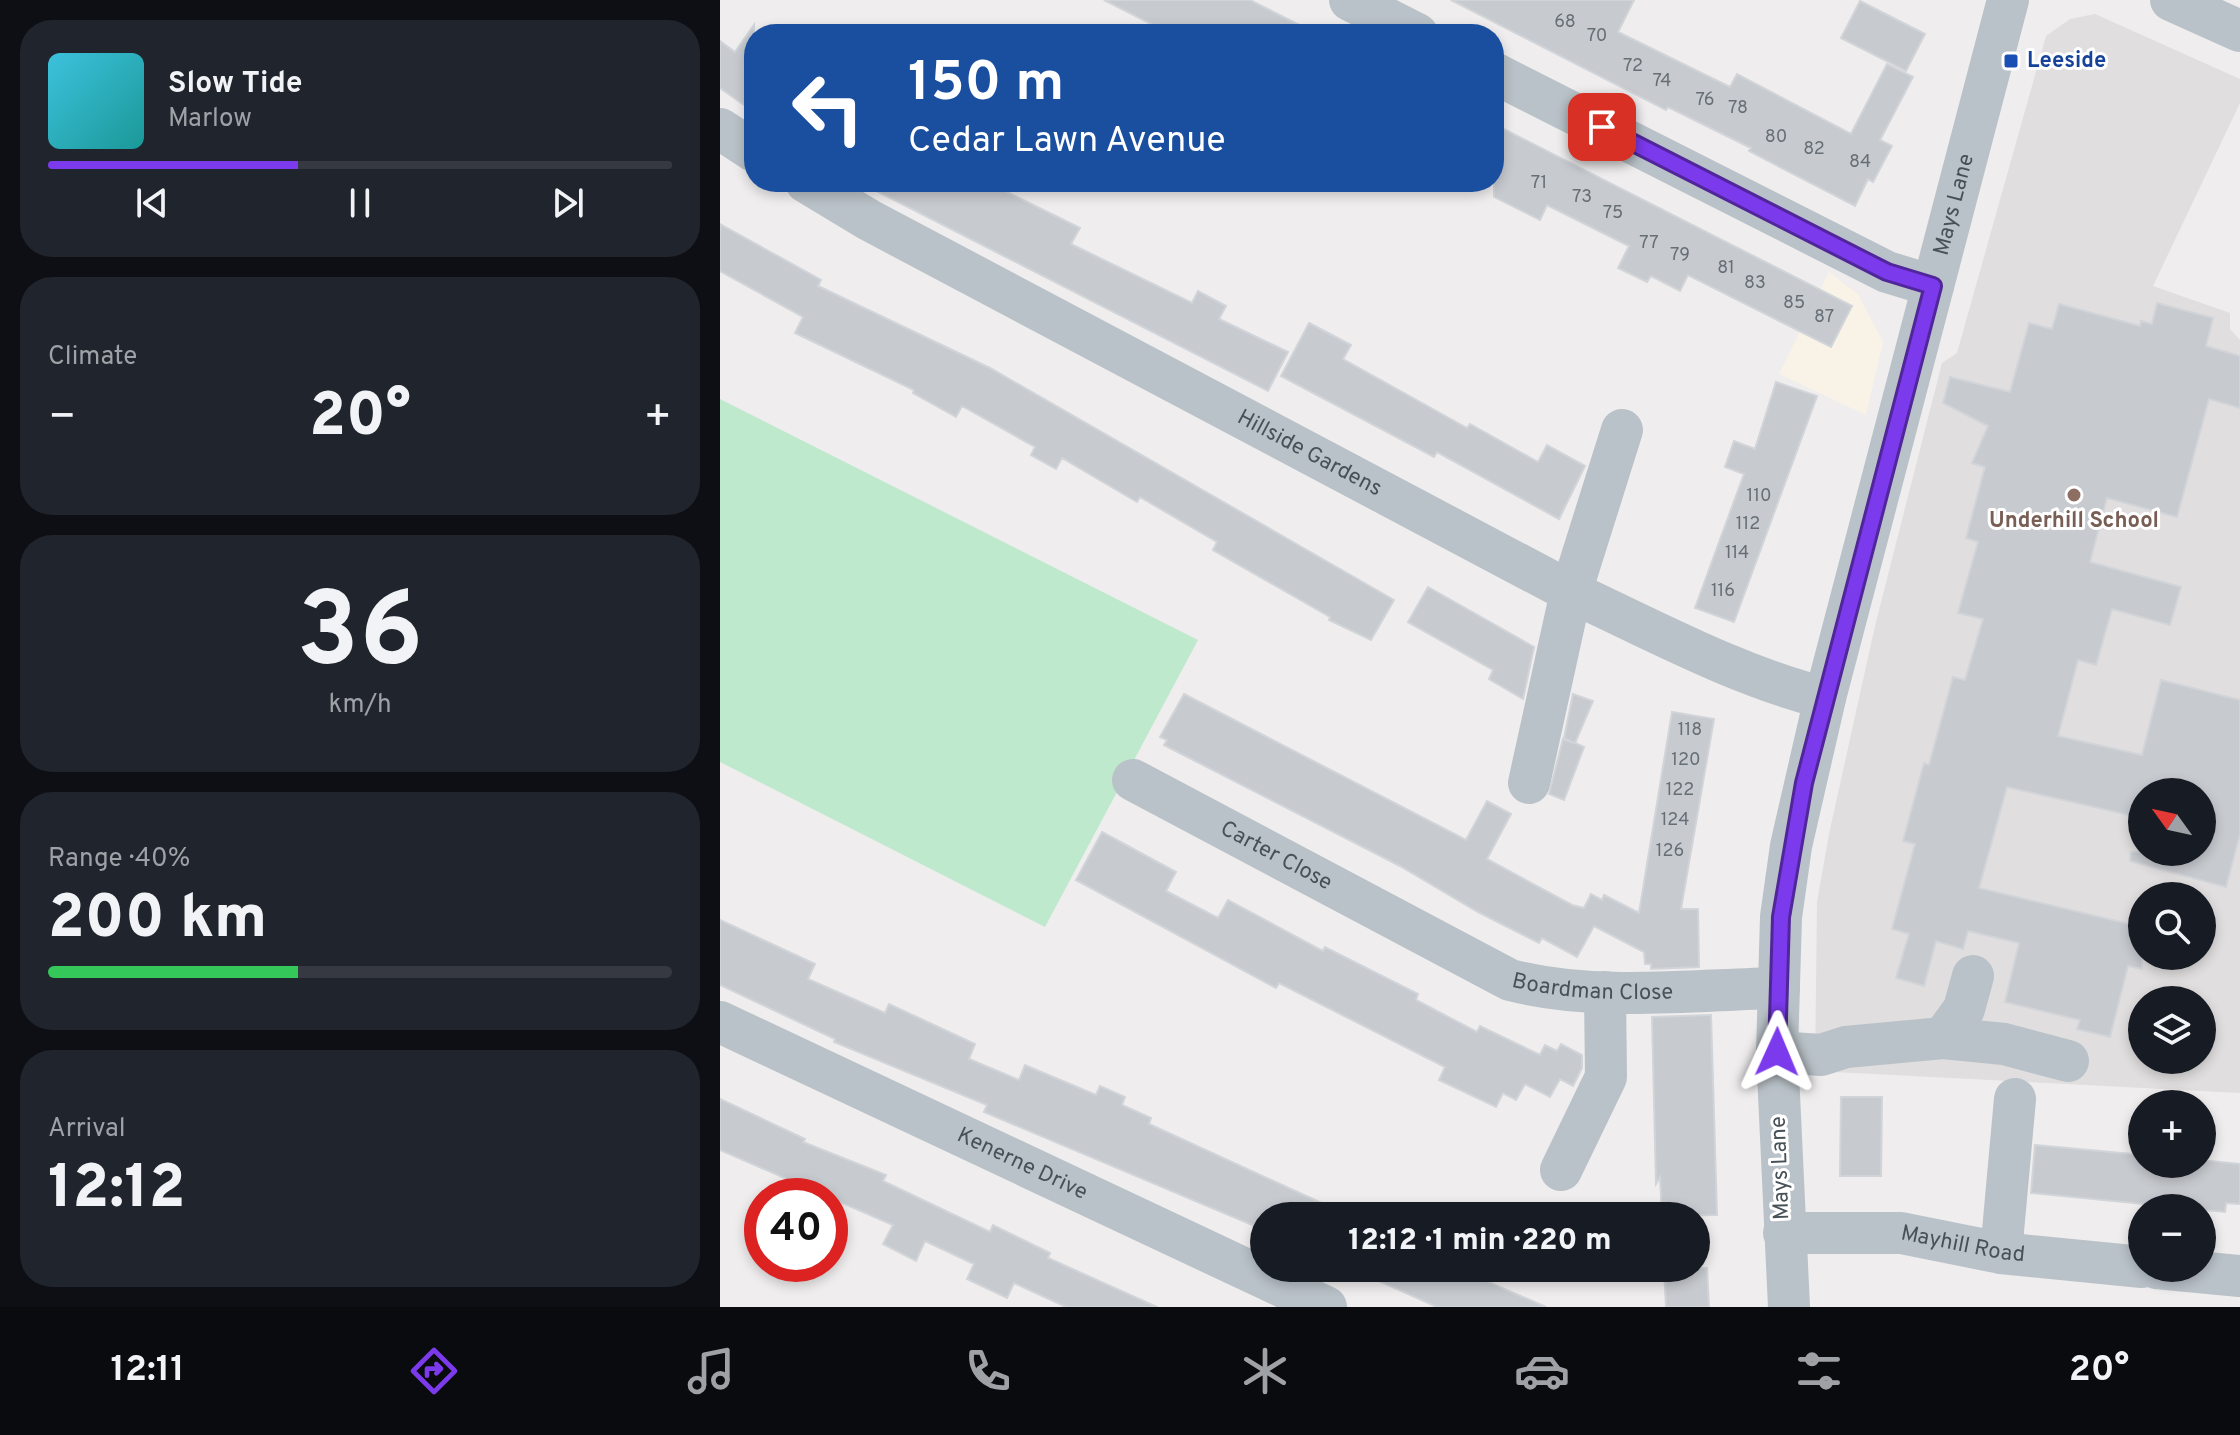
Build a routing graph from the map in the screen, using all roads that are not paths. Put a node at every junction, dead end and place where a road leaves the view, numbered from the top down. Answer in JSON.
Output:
{"nodes":[{"id":1,"x":1350,"y":0,"type":"edge"},
{"id":2,"x":2008,"y":0,"type":"edge"},
{"id":3,"x":2171,"y":0,"type":"edge"},
{"id":4,"x":2237,"y":23,"type":"edge"},
{"id":5,"x":1397,"y":24,"type":"edge"},
{"id":6,"x":1504,"y":78,"type":"edge"},
{"id":7,"x":720,"y":129,"type":"edge"},
{"id":8,"x":744,"y":145,"type":"edge"},
{"id":9,"x":823,"y":192,"type":"edge"},
{"id":10,"x":1933,"y":286,"type":"junction"},
{"id":11,"x":1622,"y":430,"type":"dead end"},
{"id":12,"x":1571,"y":592,"type":"junction"},
{"id":13,"x":1825,"y":698,"type":"junction"},
{"id":14,"x":1133,"y":780,"type":"dead end"},
{"id":15,"x":1529,"y":783,"type":"dead end"},
{"id":16,"x":1420,"y":933,"type":"joint"},
{"id":17,"x":1973,"y":976,"type":"dead end"},
{"id":18,"x":1779,"y":988,"type":"junction"},
{"id":19,"x":1605,"y":992,"type":"junction"},
{"id":20,"x":720,"y":1022,"type":"edge"},
{"id":21,"x":1943,"y":1038,"type":"junction"},
{"id":22,"x":1777,"y":1052,"type":"junction"},
{"id":23,"x":2068,"y":1061,"type":"dead end"},
{"id":24,"x":2015,"y":1099,"type":"dead end"},
{"id":25,"x":1561,"y":1170,"type":"dead end"},
{"id":26,"x":1784,"y":1233,"type":"junction"},
{"id":27,"x":2001,"y":1253,"type":"junction"},
{"id":28,"x":2128,"y":1266,"type":"edge"},
{"id":29,"x":2216,"y":1274,"type":"edge"},
{"id":30,"x":2240,"y":1276,"type":"edge"},
{"id":31,"x":1326,"y":1307,"type":"edge"},
{"id":32,"x":1789,"y":1307,"type":"edge"}],
"edges":[{"from":1,"to":5,"type":"street"},
{"from":2,"to":10,"type":"street","name":"Mays Lane"},
{"from":3,"to":4,"type":"street"},
{"from":6,"to":10,"type":"street"},
{"from":7,"to":8,"type":"street"},
{"from":9,"to":12,"type":"street","name":"Hillside Gardens"},
{"from":10,"to":13,"type":"street","name":"Mays Lane"},
{"from":11,"to":12,"type":"street"},
{"from":12,"to":13,"type":"street","name":"Hillside Gardens"},
{"from":12,"to":15,"type":"street"},
{"from":13,"to":18,"type":"street","name":"Mays Lane"},
{"from":14,"to":16,"type":"street","name":"Carter Close"},
{"from":16,"to":19,"type":"street","name":"Boardman Close"},
{"from":17,"to":21,"type":"street"},
{"from":18,"to":19,"type":"street","name":"Boardman Close"},
{"from":18,"to":22,"type":"street","name":"Mays Lane"},
{"from":19,"to":25,"type":"street"},
{"from":20,"to":31,"type":"street","name":"Kenerne Drive"},
{"from":21,"to":22,"type":"street"},
{"from":21,"to":23,"type":"street"},
{"from":22,"to":26,"type":"street","name":"Mays Lane"},
{"from":24,"to":27,"type":"street"},
{"from":26,"to":27,"type":"street","name":"Mayhill Road"},
{"from":26,"to":32,"type":"street","name":"Mays Lane"},
{"from":27,"to":28,"type":"street","name":"Mayhill Road"},
{"from":29,"to":30,"type":"street"}]}
